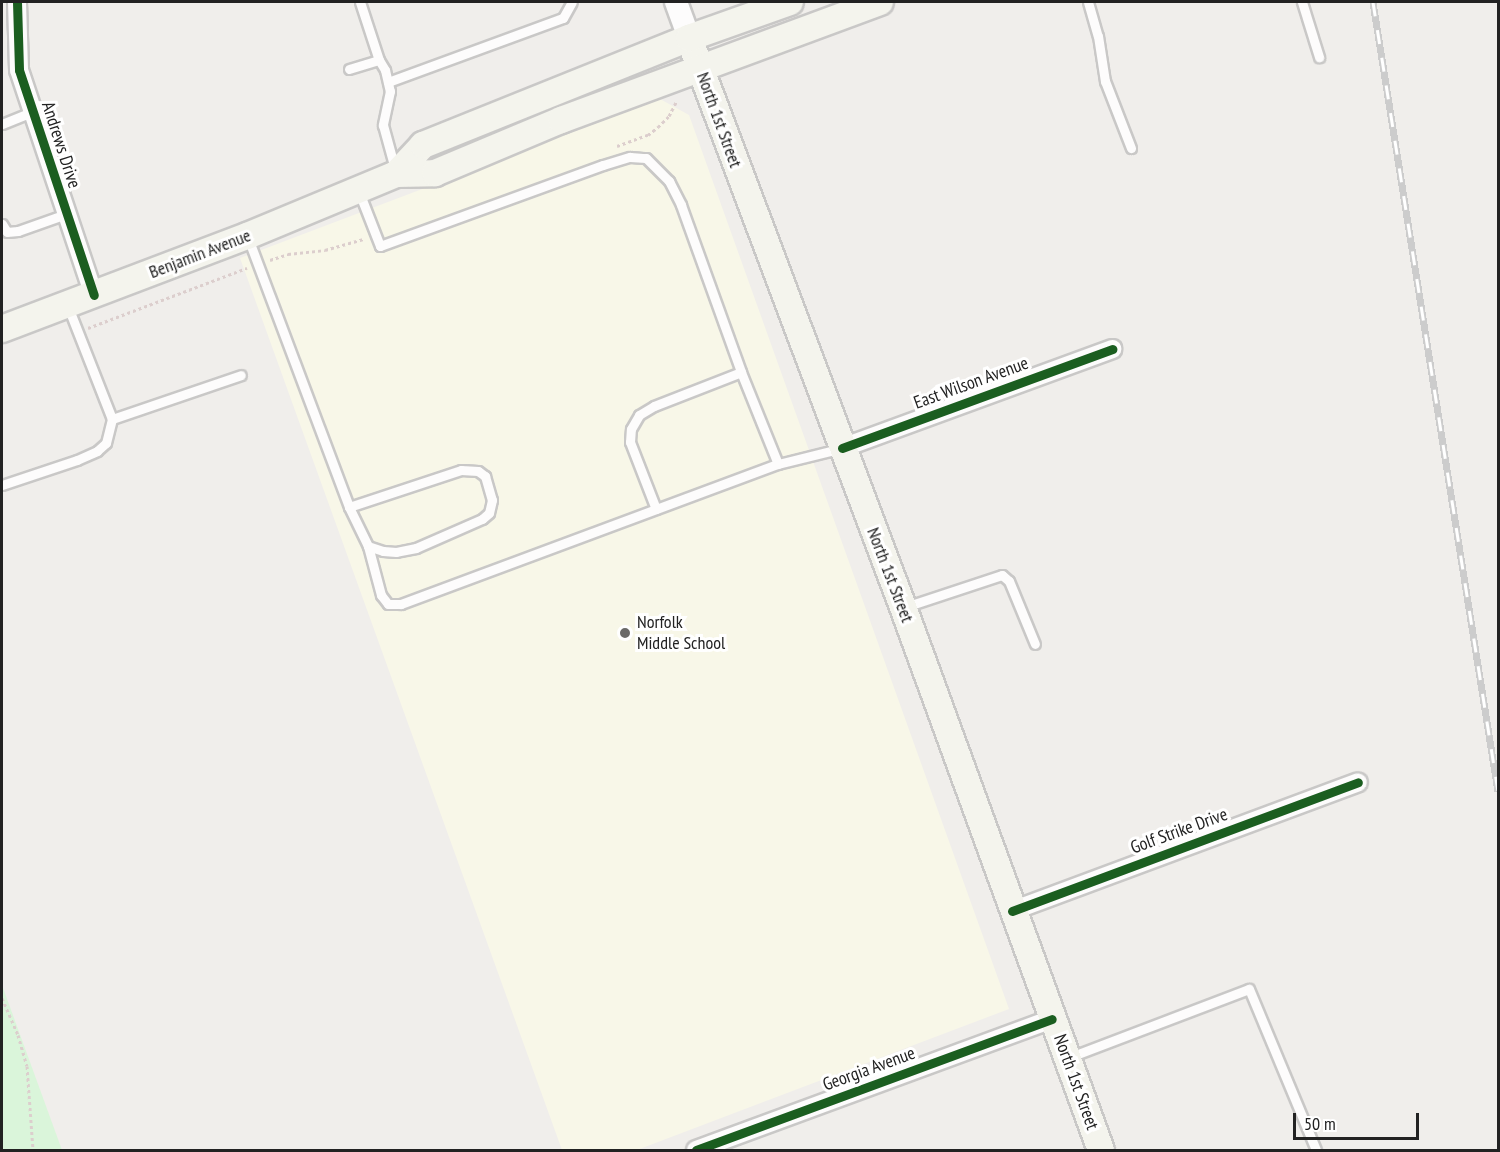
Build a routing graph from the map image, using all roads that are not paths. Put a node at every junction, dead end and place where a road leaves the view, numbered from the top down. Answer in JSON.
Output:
{"nodes":[{"id":1,"x":17,"y":2,"type":"edge"},
{"id":2,"x":360,"y":2,"type":"edge"},
{"id":3,"x":572,"y":2,"type":"edge"},
{"id":4,"x":676,"y":2,"type":"edge"},
{"id":5,"x":790,"y":2,"type":"edge"},
{"id":6,"x":880,"y":2,"type":"edge"},
{"id":7,"x":1088,"y":2,"type":"edge"},
{"id":8,"x":1302,"y":2,"type":"edge"},
{"id":9,"x":688,"y":38,"type":"junction"},
{"id":10,"x":1319,"y":57,"type":"dead end"},
{"id":11,"x":379,"y":60,"type":"junction"},
{"id":12,"x":700,"y":68,"type":"junction"},
{"id":13,"x":349,"y":69,"type":"dead end"},
{"id":14,"x":388,"y":82,"type":"junction"},
{"id":15,"x":32,"y":112,"type":"junction"},
{"id":16,"x":2,"y":124,"type":"edge"},
{"id":17,"x":1131,"y":147,"type":"dead end"},
{"id":18,"x":396,"y":174,"type":"junction"},
{"id":19,"x":358,"y":190,"type":"junction"},
{"id":20,"x":66,"y":214,"type":"junction"},
{"id":21,"x":2,"y":224,"type":"edge"},
{"id":22,"x":248,"y":236,"type":"junction"},
{"id":23,"x":94,"y":295,"type":"junction"},
{"id":24,"x":67,"y":305,"type":"junction"},
{"id":25,"x":2,"y":329,"type":"edge"},
{"id":26,"x":1112,"y":349,"type":"dead end"},
{"id":27,"x":741,"y":372,"type":"junction"},
{"id":28,"x":241,"y":375,"type":"dead end"},
{"id":29,"x":112,"y":419,"type":"junction"},
{"id":30,"x":842,"y":448,"type":"junction"},
{"id":31,"x":778,"y":464,"type":"junction"},
{"id":32,"x":2,"y":485,"type":"edge"},
{"id":33,"x":349,"y":507,"type":"junction"},
{"id":34,"x":656,"y":509,"type":"junction"},
{"id":35,"x":368,"y":546,"type":"junction"},
{"id":36,"x":903,"y":607,"type":"junction"},
{"id":37,"x":1035,"y":644,"type":"dead end"},
{"id":38,"x":1358,"y":782,"type":"dead end"},
{"id":39,"x":1012,"y":911,"type":"junction"},
{"id":40,"x":1052,"y":1019,"type":"junction"},
{"id":41,"x":1067,"y":1058,"type":"junction"},
{"id":42,"x":724,"y":1146,"type":"edge"},
{"id":43,"x":696,"y":1150,"type":"edge"},
{"id":44,"x":1101,"y":1150,"type":"edge"},
{"id":45,"x":1316,"y":1150,"type":"edge"}],
"edges":[{"from":1,"to":15,"type":"street","name":"Andrews Drive"},
{"from":2,"to":11,"type":"lane"},
{"from":3,"to":14,"type":"lane"},
{"from":4,"to":9,"type":"street","name":"North 1st Street"},
{"from":5,"to":9,"type":"main road","name":"Benjamin Avenue"},
{"from":6,"to":12,"type":"main road","name":"Benjamin Avenue"},
{"from":7,"to":17,"type":"lane"},
{"from":8,"to":10,"type":"lane"},
{"from":9,"to":12,"type":"main road","name":"North 1st Street"},
{"from":9,"to":18,"type":"main road","name":"Benjamin Avenue"},
{"from":11,"to":13,"type":"lane"},
{"from":11,"to":14,"type":"lane"},
{"from":12,"to":18,"type":"main road","name":"Benjamin Avenue"},
{"from":12,"to":30,"type":"main road","name":"North 1st Street"},
{"from":14,"to":18,"type":"lane"},
{"from":15,"to":16,"type":"lane"},
{"from":15,"to":20,"type":"street","name":"Andrews Drive"},
{"from":18,"to":19,"type":"main road","name":"Benjamin Avenue"},
{"from":19,"to":22,"type":"main road","name":"Benjamin Avenue"},
{"from":19,"to":27,"type":"lane"},
{"from":20,"to":21,"type":"lane"},
{"from":20,"to":23,"type":"street","name":"Andrews Drive"},
{"from":22,"to":23,"type":"main road","name":"Benjamin Avenue"},
{"from":22,"to":33,"type":"lane"},
{"from":23,"to":24,"type":"main road","name":"Benjamin Avenue"},
{"from":24,"to":25,"type":"main road","name":"Benjamin Avenue"},
{"from":24,"to":29,"type":"lane"},
{"from":26,"to":30,"type":"street","name":"East Wilson Avenue"},
{"from":27,"to":31,"type":"lane"},
{"from":27,"to":34,"type":"lane"},
{"from":28,"to":29,"type":"lane"},
{"from":29,"to":32,"type":"lane"},
{"from":30,"to":31,"type":"lane"},
{"from":30,"to":36,"type":"main road","name":"North 1st Street"},
{"from":31,"to":34,"type":"lane"},
{"from":33,"to":35,"type":"lane"},
{"from":33,"to":35,"type":"lane"},
{"from":34,"to":35,"type":"lane"},
{"from":36,"to":37,"type":"lane"},
{"from":36,"to":39,"type":"main road","name":"North 1st Street"},
{"from":38,"to":39,"type":"street","name":"Golf Strike Drive"},
{"from":39,"to":40,"type":"main road","name":"North 1st Street"},
{"from":40,"to":41,"type":"main road","name":"North 1st Street"},
{"from":40,"to":42,"type":"street","name":"Georgia Avenue"},
{"from":41,"to":44,"type":"main road","name":"North 1st Street"},
{"from":41,"to":45,"type":"lane"},
{"from":42,"to":43,"type":"street","name":"Georgia Avenue"}]}
